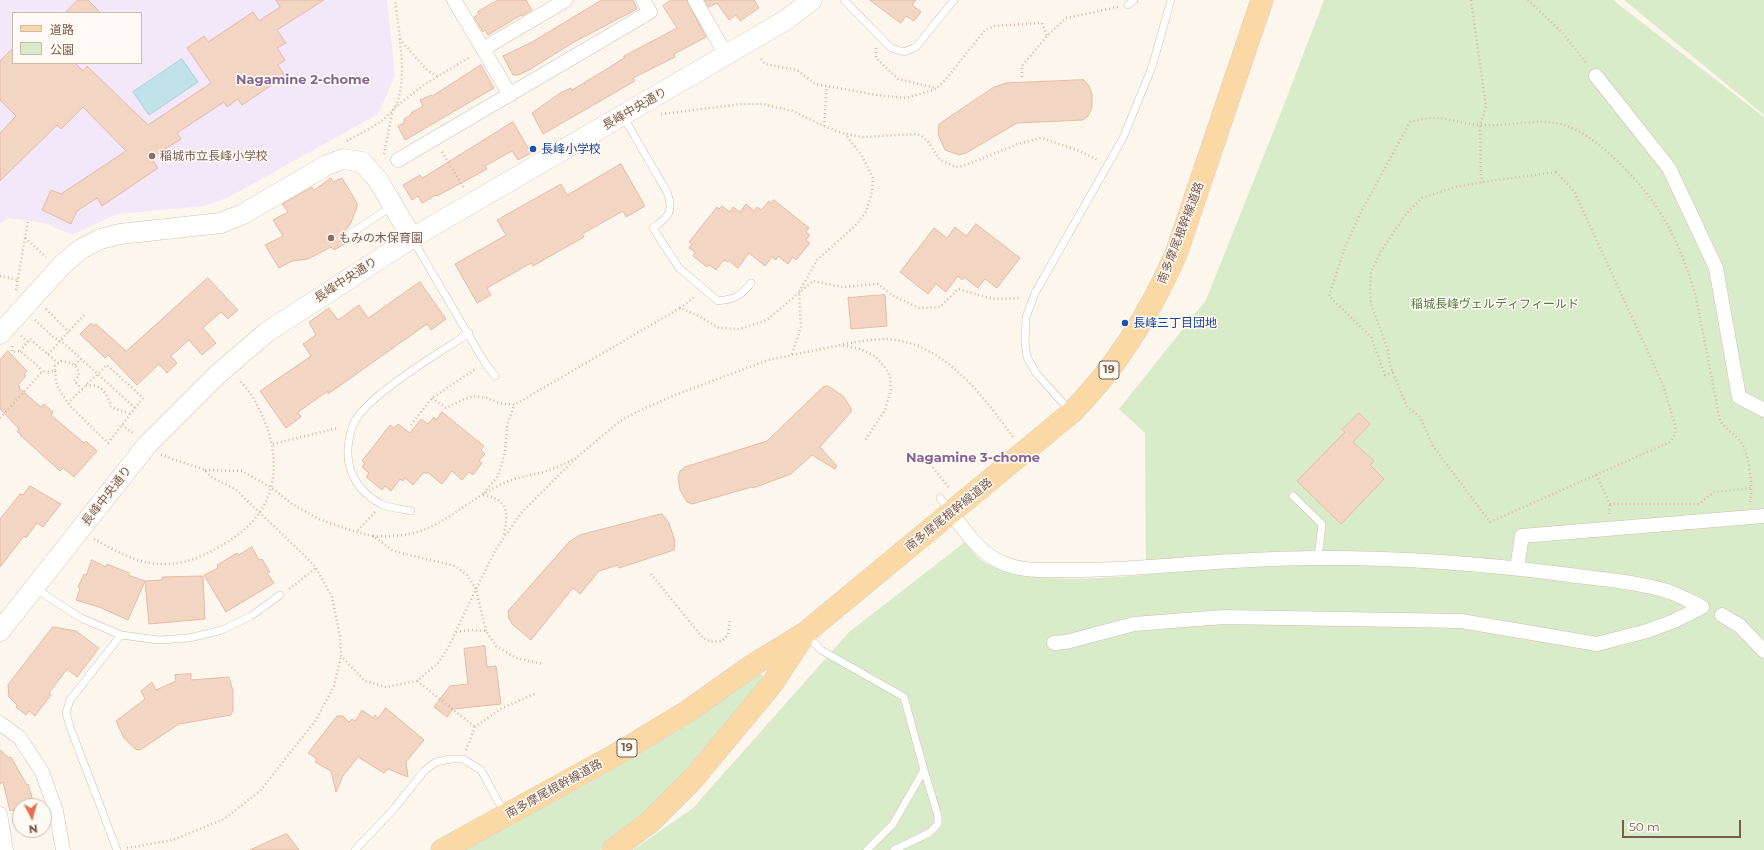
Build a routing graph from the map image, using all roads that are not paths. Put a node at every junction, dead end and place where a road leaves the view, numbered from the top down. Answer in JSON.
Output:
{"nodes":[{"id":1,"x":454,"y":0,"type":"edge"},
{"id":2,"x":566,"y":0,"type":"edge"},
{"id":3,"x":643,"y":0,"type":"edge"},
{"id":4,"x":695,"y":0,"type":"edge"},
{"id":5,"x":812,"y":0,"type":"edge"},
{"id":6,"x":844,"y":0,"type":"edge"},
{"id":7,"x":954,"y":0,"type":"edge"},
{"id":8,"x":1134,"y":0,"type":"edge"},
{"id":9,"x":1171,"y":0,"type":"edge"},
{"id":10,"x":1262,"y":0,"type":"edge"},
{"id":11,"x":1128,"y":5,"type":"road end"},
{"id":12,"x":483,"y":49,"type":"junction"},
{"id":13,"x":726,"y":55,"type":"junction"},
{"id":14,"x":1596,"y":76,"type":"road end"},
{"id":15,"x":510,"y":94,"type":"junction"},
{"id":16,"x":622,"y":116,"type":"junction"},
{"id":17,"x":398,"y":160,"type":"dead end"},
{"id":18,"x":393,"y":206,"type":"junction"},
{"id":19,"x":347,"y":236,"type":"dead end"},
{"id":20,"x":412,"y":238,"type":"junction"},
{"id":21,"x":751,"y":283,"type":"dead end"},
{"id":22,"x":469,"y":334,"type":"junction"},
{"id":23,"x":6,"y":341,"type":"edge"},
{"id":24,"x":495,"y":376,"type":"dead end"},
{"id":25,"x":1764,"y":410,"type":"edge"},
{"id":26,"x":1071,"y":413,"type":"junction"},
{"id":27,"x":1293,"y":496,"type":"dead end"},
{"id":28,"x":945,"y":506,"type":"junction"},
{"id":29,"x":411,"y":511,"type":"dead end"},
{"id":30,"x":1764,"y":516,"type":"edge"},
{"id":31,"x":1318,"y":558,"type":"junction"},
{"id":32,"x":1516,"y":568,"type":"junction"},
{"id":33,"x":34,"y":588,"type":"junction"},
{"id":34,"x":280,"y":595,"type":"road end"},
{"id":35,"x":1722,"y":615,"type":"dead end"},
{"id":36,"x":0,"y":631,"type":"edge"},
{"id":37,"x":805,"y":633,"type":"junction"},
{"id":38,"x":122,"y":636,"type":"junction"},
{"id":39,"x":1054,"y":643,"type":"dead end"},
{"id":40,"x":1764,"y":652,"type":"edge"},
{"id":41,"x":3,"y":730,"type":"edge"},
{"id":42,"x":924,"y":770,"type":"junction"},
{"id":43,"x":0,"y":814,"type":"edge"},
{"id":44,"x":505,"y":815,"type":"junction"},
{"id":45,"x":6,"y":850,"type":"edge"},
{"id":46,"x":64,"y":850,"type":"edge"},
{"id":47,"x":116,"y":850,"type":"edge"},
{"id":48,"x":355,"y":850,"type":"edge"},
{"id":49,"x":442,"y":850,"type":"edge"},
{"id":50,"x":613,"y":850,"type":"edge"},
{"id":51,"x":867,"y":850,"type":"edge"},
{"id":52,"x":894,"y":850,"type":"edge"}],
"edges":[{"from":1,"to":12,"type":"street"},
{"from":2,"to":12,"type":"street"},
{"from":3,"to":15,"type":"street"},
{"from":4,"to":13,"type":"street"},
{"from":5,"to":13,"type":"street","name":"長峰中央通り"},
{"from":6,"to":7,"type":"lane"},
{"from":8,"to":11,"type":"lane"},
{"from":9,"to":26,"type":"lane"},
{"from":10,"to":26,"type":"main road","name":"南多摩尾根幹線道路","number":"19"},
{"from":12,"to":15,"type":"street"},
{"from":13,"to":16,"type":"street","name":"長峰中央通り"},
{"from":14,"to":25,"type":"street"},
{"from":15,"to":17,"type":"street"},
{"from":16,"to":20,"type":"street","name":"長峰中央通り"},
{"from":16,"to":21,"type":"lane"},
{"from":18,"to":19,"type":"lane"},
{"from":18,"to":20,"type":"street"},
{"from":18,"to":23,"type":"street"},
{"from":20,"to":22,"type":"lane"},
{"from":20,"to":33,"type":"street","name":"長峰中央通り"},
{"from":22,"to":24,"type":"lane"},
{"from":22,"to":29,"type":"lane"},
{"from":26,"to":28,"type":"main road","name":"南多摩尾根幹線道路","number":"19"},
{"from":27,"to":31,"type":"lane"},
{"from":28,"to":31,"type":"street"},
{"from":28,"to":37,"type":"main road","name":"南多摩尾根幹線道路","number":"19"},
{"from":30,"to":32,"type":"street"},
{"from":31,"to":32,"type":"street"},
{"from":32,"to":39,"type":"street"},
{"from":33,"to":36,"type":"street","name":"長峰中央通り"},
{"from":33,"to":38,"type":"lane"},
{"from":34,"to":38,"type":"lane"},
{"from":35,"to":40,"type":"street"},
{"from":37,"to":42,"type":"lane"},
{"from":37,"to":44,"type":"main road","name":"南多摩尾根幹線道路","number":"19"},
{"from":37,"to":50,"type":"main road","name":"南多摩尾根幹線道路","number":"19"},
{"from":38,"to":47,"type":"lane"},
{"from":41,"to":46,"type":"street"},
{"from":42,"to":51,"type":"lane"},
{"from":42,"to":52,"type":"lane"},
{"from":43,"to":45,"type":"street"},
{"from":44,"to":48,"type":"lane"},
{"from":44,"to":49,"type":"main road","name":"南多摩尾根幹線道路","number":"19"}]}
